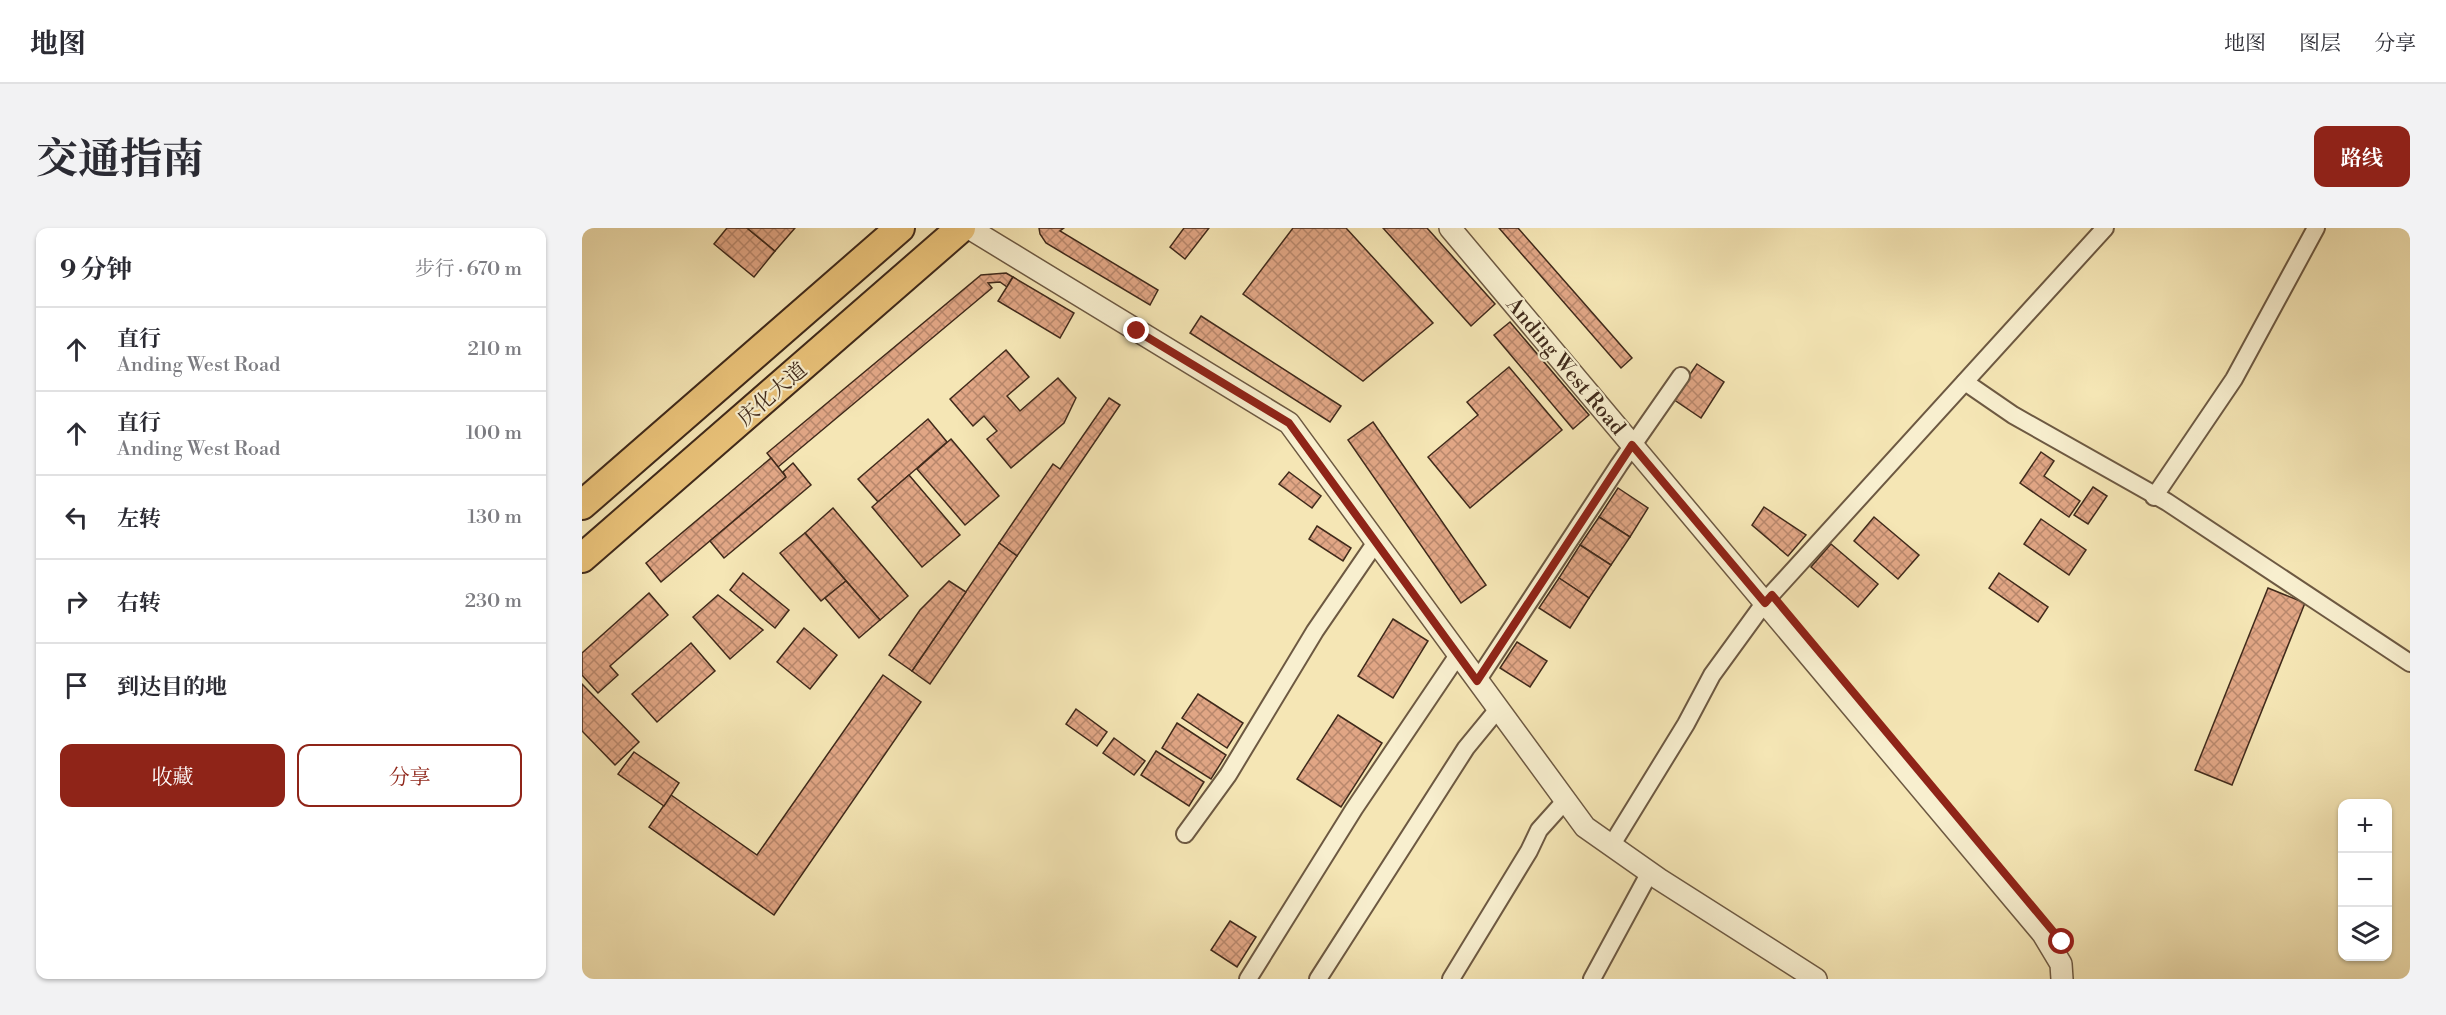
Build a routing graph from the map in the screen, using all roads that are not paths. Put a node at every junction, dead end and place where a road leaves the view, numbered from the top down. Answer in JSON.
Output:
{"nodes":[{"id":1,"x":900,"y":228,"type":"edge"},
{"id":2,"x":961,"y":228,"type":"edge"},
{"id":3,"x":969,"y":228,"type":"edge"},
{"id":4,"x":1450,"y":228,"type":"edge"},
{"id":5,"x":1465,"y":228,"type":"edge"},
{"id":6,"x":2105,"y":228,"type":"edge"},
{"id":7,"x":2316,"y":228,"type":"edge"},
{"id":8,"x":1681,"y":376,"type":"dead end"},
{"id":9,"x":1965,"y":382,"type":"junction"},
{"id":10,"x":1635,"y":441,"type":"junction"},
{"id":11,"x":2154,"y":497,"type":"junction"},
{"id":12,"x":582,"y":505,"type":"edge"},
{"id":13,"x":1376,"y":542,"type":"junction"},
{"id":14,"x":582,"y":558,"type":"edge"},
{"id":15,"x":1768,"y":599,"type":"junction"},
{"id":16,"x":1458,"y":655,"type":"junction"},
{"id":17,"x":2410,"y":663,"type":"edge"},
{"id":18,"x":1477,"y":681,"type":"junction"},
{"id":19,"x":1498,"y":709,"type":"junction"},
{"id":20,"x":1565,"y":801,"type":"junction"},
{"id":21,"x":1185,"y":834,"type":"dead end"},
{"id":22,"x":1611,"y":846,"type":"junction"},
{"id":23,"x":1650,"y":872,"type":"junction"},
{"id":24,"x":1248,"y":979,"type":"edge"},
{"id":25,"x":1318,"y":979,"type":"edge"},
{"id":26,"x":1451,"y":979,"type":"edge"},
{"id":27,"x":1592,"y":979,"type":"edge"},
{"id":28,"x":1816,"y":979,"type":"edge"},
{"id":29,"x":2062,"y":979,"type":"edge"},
{"id":30,"x":2072,"y":979,"type":"edge"}],
"edges":[{"from":1,"to":12,"type":"highway","name":"庆化大道"},
{"from":2,"to":14,"type":"highway","name":"庆化大道"},
{"from":3,"to":13,"type":"street"},
{"from":4,"to":10,"type":"street","name":"Anding West Road"},
{"from":5,"to":10,"type":"street","name":"Anding West Road"},
{"from":6,"to":9,"type":"street"},
{"from":7,"to":11,"type":"street"},
{"from":8,"to":10,"type":"street"},
{"from":9,"to":11,"type":"street"},
{"from":9,"to":15,"type":"street"},
{"from":10,"to":15,"type":"street","name":"Anding West Road"},
{"from":10,"to":18,"type":"street"},
{"from":11,"to":17,"type":"street"},
{"from":13,"to":16,"type":"street"},
{"from":13,"to":21,"type":"street"},
{"from":15,"to":22,"type":"street"},
{"from":15,"to":29,"type":"street","name":"Anding West Road"},
{"from":15,"to":30,"type":"street","name":"Anding West Road"},
{"from":16,"to":18,"type":"street"},
{"from":16,"to":24,"type":"street"},
{"from":18,"to":19,"type":"street"},
{"from":19,"to":20,"type":"street"},
{"from":19,"to":25,"type":"street"},
{"from":20,"to":22,"type":"street"},
{"from":20,"to":26,"type":"street"},
{"from":22,"to":23,"type":"street"},
{"from":23,"to":27,"type":"street"},
{"from":23,"to":28,"type":"street"}]}
